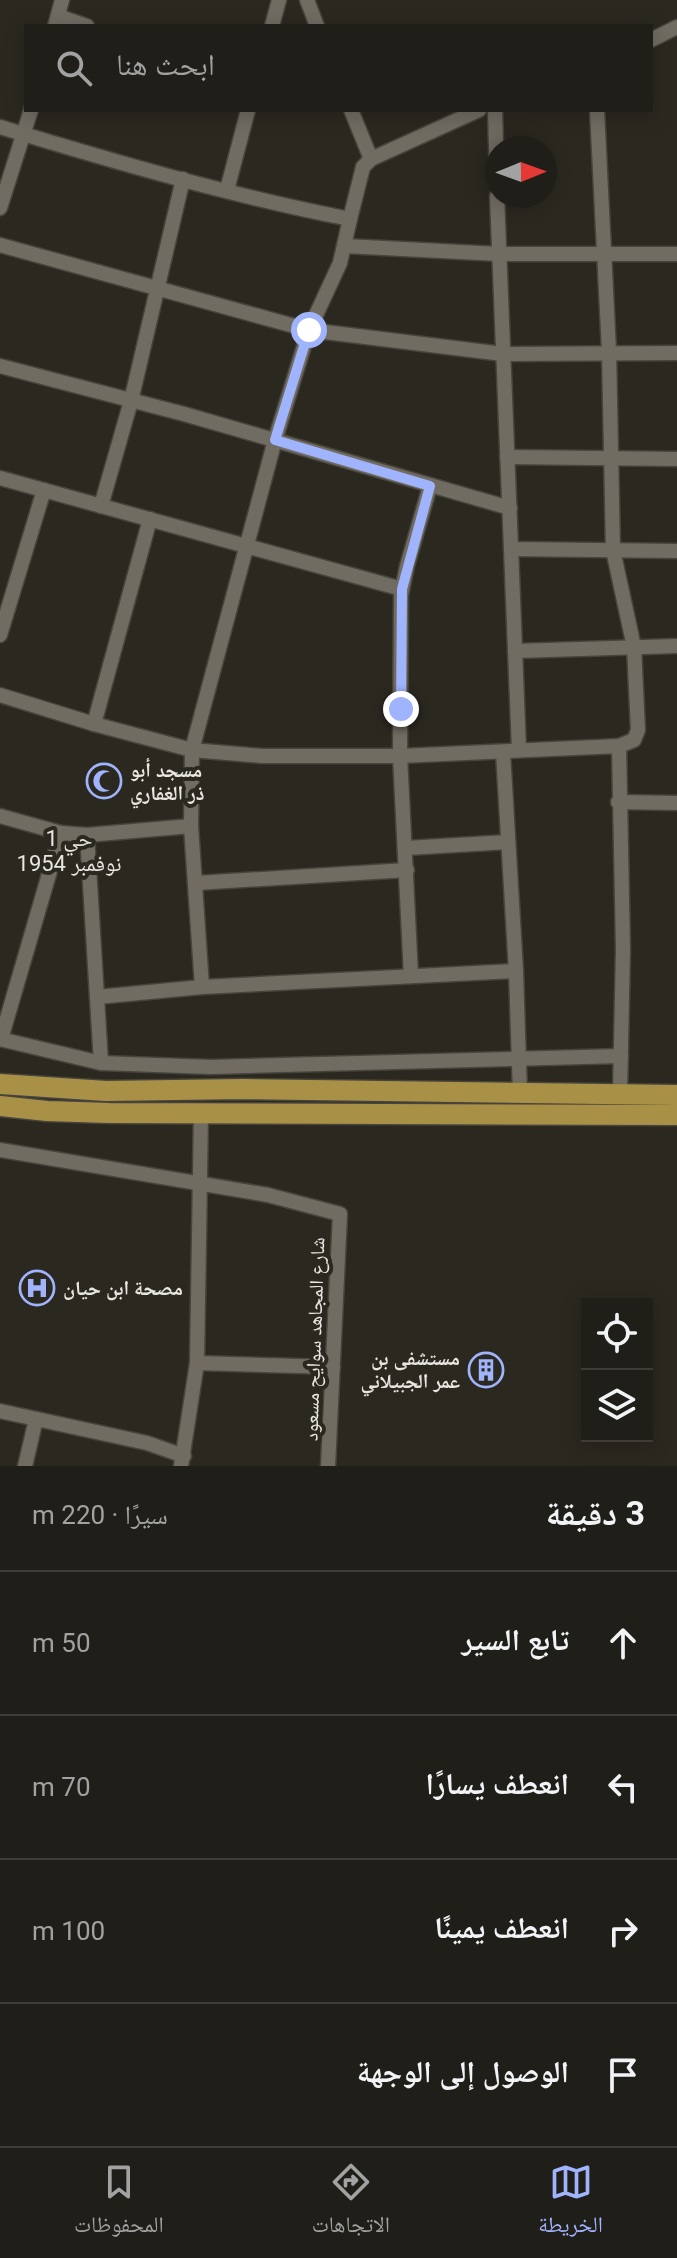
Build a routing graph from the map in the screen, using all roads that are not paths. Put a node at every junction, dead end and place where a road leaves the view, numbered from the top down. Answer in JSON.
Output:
{"nodes":[{"id":1,"x":62,"y":0,"type":"edge"},
{"id":2,"x":279,"y":0,"type":"edge"},
{"id":3,"x":307,"y":0,"type":"edge"},
{"id":4,"x":56,"y":21,"type":"edge"},
{"id":5,"x":273,"y":24,"type":"edge"},
{"id":6,"x":316,"y":24,"type":"edge"},
{"id":7,"x":677,"y":27,"type":"edge"},
{"id":8,"x":653,"y":39,"type":"edge"},
{"id":9,"x":30,"y":112,"type":"edge"},
{"id":10,"x":247,"y":112,"type":"edge"},
{"id":11,"x":352,"y":112,"type":"edge"},
{"id":12,"x":475,"y":112,"type":"edge"},
{"id":13,"x":495,"y":112,"type":"edge"},
{"id":14,"x":597,"y":112,"type":"edge"},
{"id":15,"x":0,"y":127,"type":"edge"},
{"id":16,"x":24,"y":134,"type":"junction"},
{"id":17,"x":496,"y":136,"type":"edge"},
{"id":18,"x":371,"y":159,"type":"junction"},
{"id":19,"x":183,"y":179,"type":"junction"},
{"id":20,"x":227,"y":190,"type":"junction"},
{"id":21,"x":0,"y":208,"type":"edge"},
{"id":22,"x":497,"y":208,"type":"edge"},
{"id":23,"x":350,"y":219,"type":"junction"},
{"id":24,"x":0,"y":245,"type":"edge"},
{"id":25,"x":345,"y":246,"type":"junction"},
{"id":26,"x":499,"y":254,"type":"junction"},
{"id":27,"x":677,"y":254,"type":"edge"},
{"id":28,"x":604,"y":255,"type":"junction"},
{"id":29,"x":157,"y":289,"type":"junction"},
{"id":30,"x":309,"y":330,"type":"junction"},
{"id":31,"x":609,"y":351,"type":"junction"},
{"id":32,"x":677,"y":353,"type":"edge"},
{"id":33,"x":503,"y":354,"type":"junction"},
{"id":34,"x":0,"y":366,"type":"edge"},
{"id":35,"x":131,"y":401,"type":"junction"},
{"id":36,"x":275,"y":440,"type":"junction"},
{"id":37,"x":507,"y":457,"type":"junction"},
{"id":38,"x":609,"y":457,"type":"junction"},
{"id":39,"x":677,"y":459,"type":"edge"},
{"id":40,"x":0,"y":478,"type":"edge"},
{"id":41,"x":430,"y":486,"type":"junction"},
{"id":42,"x":44,"y":490,"type":"junction"},
{"id":43,"x":101,"y":506,"type":"junction"},
{"id":44,"x":510,"y":508,"type":"junction"},
{"id":45,"x":150,"y":519,"type":"junction"},
{"id":46,"x":245,"y":546,"type":"junction"},
{"id":47,"x":511,"y":549,"type":"junction"},
{"id":48,"x":613,"y":550,"type":"junction"},
{"id":49,"x":677,"y":551,"type":"edge"},
{"id":50,"x":402,"y":589,"type":"junction"},
{"id":51,"x":0,"y":635,"type":"edge"},
{"id":52,"x":677,"y":646,"type":"edge"},
{"id":53,"x":634,"y":647,"type":"junction"},
{"id":54,"x":515,"y":651,"type":"junction"},
{"id":55,"x":0,"y":695,"type":"edge"},
{"id":56,"x":94,"y":724,"type":"junction"},
{"id":57,"x":619,"y":746,"type":"junction"},
{"id":58,"x":192,"y":750,"type":"junction"},
{"id":59,"x":511,"y":751,"type":"junction"},
{"id":60,"x":400,"y":756,"type":"junction"},
{"id":61,"x":618,"y":802,"type":"junction"},
{"id":62,"x":677,"y":803,"type":"edge"},
{"id":63,"x":0,"y":816,"type":"edge"},
{"id":64,"x":191,"y":826,"type":"junction"},
{"id":65,"x":61,"y":833,"type":"junction"},
{"id":66,"x":87,"y":835,"type":"junction"},
{"id":67,"x":508,"y":842,"type":"junction"},
{"id":68,"x":406,"y":848,"type":"junction"},
{"id":69,"x":407,"y":870,"type":"junction"},
{"id":70,"x":196,"y":883,"type":"junction"},
{"id":71,"x":516,"y":971,"type":"junction"},
{"id":72,"x":411,"y":976,"type":"junction"},
{"id":73,"x":202,"y":987,"type":"junction"},
{"id":74,"x":97,"y":997,"type":"junction"},
{"id":75,"x":0,"y":1039,"type":"edge"},
{"id":76,"x":621,"y":1056,"type":"junction"},
{"id":77,"x":520,"y":1058,"type":"junction"},
{"id":78,"x":101,"y":1063,"type":"junction"},
{"id":79,"x":0,"y":1084,"type":"edge"},
{"id":80,"x":520,"y":1094,"type":"junction"},
{"id":81,"x":620,"y":1094,"type":"junction"},
{"id":82,"x":677,"y":1095,"type":"edge"},
{"id":83,"x":1,"y":1111,"type":"edge"},
{"id":84,"x":201,"y":1113,"type":"junction"},
{"id":85,"x":677,"y":1115,"type":"edge"},
{"id":86,"x":0,"y":1150,"type":"edge"},
{"id":87,"x":201,"y":1185,"type":"junction"},
{"id":88,"x":197,"y":1363,"type":"junction"},
{"id":89,"x":333,"y":1367,"type":"junction"},
{"id":90,"x":0,"y":1411,"type":"edge"},
{"id":91,"x":36,"y":1419,"type":"junction"},
{"id":92,"x":182,"y":1461,"type":"edge"},
{"id":93,"x":25,"y":1466,"type":"edge"},
{"id":94,"x":328,"y":1466,"type":"edge"}],
"edges":[{"from":1,"to":4,"type":"street"},
{"from":2,"to":5,"type":"street"},
{"from":3,"to":6,"type":"street"},
{"from":7,"to":8,"type":"street"},
{"from":9,"to":16,"type":"street"},
{"from":10,"to":20,"type":"street"},
{"from":11,"to":18,"type":"street"},
{"from":12,"to":18,"type":"street"},
{"from":13,"to":17,"type":"street"},
{"from":14,"to":28,"type":"street"},
{"from":15,"to":16,"type":"street"},
{"from":16,"to":19,"type":"street"},
{"from":16,"to":21,"type":"street"},
{"from":18,"to":23,"type":"street"},
{"from":19,"to":20,"type":"street"},
{"from":19,"to":29,"type":"street"},
{"from":20,"to":23,"type":"street"},
{"from":22,"to":26,"type":"street"},
{"from":23,"to":25,"type":"street"},
{"from":24,"to":29,"type":"street"},
{"from":25,"to":26,"type":"street"},
{"from":25,"to":30,"type":"street"},
{"from":26,"to":28,"type":"street"},
{"from":26,"to":33,"type":"street"},
{"from":27,"to":28,"type":"street"},
{"from":28,"to":31,"type":"street"},
{"from":29,"to":30,"type":"street"},
{"from":29,"to":35,"type":"street"},
{"from":30,"to":33,"type":"street"},
{"from":30,"to":36,"type":"street"},
{"from":31,"to":32,"type":"street"},
{"from":31,"to":33,"type":"street"},
{"from":31,"to":38,"type":"street"},
{"from":33,"to":37,"type":"street"},
{"from":34,"to":35,"type":"street"},
{"from":35,"to":36,"type":"street"},
{"from":35,"to":43,"type":"street"},
{"from":36,"to":41,"type":"street"},
{"from":36,"to":46,"type":"street"},
{"from":37,"to":38,"type":"street"},
{"from":37,"to":44,"type":"street"},
{"from":38,"to":39,"type":"street"},
{"from":38,"to":48,"type":"street"},
{"from":40,"to":42,"type":"street"},
{"from":41,"to":44,"type":"street"},
{"from":41,"to":50,"type":"street"},
{"from":42,"to":43,"type":"street"},
{"from":42,"to":51,"type":"street"},
{"from":43,"to":45,"type":"street"},
{"from":44,"to":47,"type":"street"},
{"from":45,"to":46,"type":"street"},
{"from":45,"to":56,"type":"street"},
{"from":46,"to":50,"type":"street"},
{"from":46,"to":58,"type":"street"},
{"from":47,"to":48,"type":"street"},
{"from":47,"to":54,"type":"street"},
{"from":48,"to":49,"type":"street"},
{"from":48,"to":53,"type":"street"},
{"from":50,"to":60,"type":"street"},
{"from":52,"to":53,"type":"street"},
{"from":53,"to":54,"type":"street"},
{"from":53,"to":57,"type":"street"},
{"from":54,"to":59,"type":"street"},
{"from":55,"to":56,"type":"street"},
{"from":56,"to":58,"type":"street"},
{"from":57,"to":59,"type":"street"},
{"from":57,"to":61,"type":"street"},
{"from":58,"to":60,"type":"street"},
{"from":58,"to":64,"type":"street"},
{"from":59,"to":60,"type":"street"},
{"from":59,"to":67,"type":"street"},
{"from":60,"to":68,"type":"street"},
{"from":61,"to":62,"type":"street"},
{"from":61,"to":76,"type":"street"},
{"from":63,"to":65,"type":"street"},
{"from":64,"to":66,"type":"street"},
{"from":64,"to":70,"type":"street"},
{"from":65,"to":66,"type":"street"},
{"from":65,"to":75,"type":"street"},
{"from":66,"to":74,"type":"street"},
{"from":67,"to":68,"type":"street"},
{"from":67,"to":71,"type":"street"},
{"from":68,"to":69,"type":"street"},
{"from":69,"to":70,"type":"street"},
{"from":69,"to":72,"type":"street"},
{"from":70,"to":73,"type":"street"},
{"from":71,"to":72,"type":"street"},
{"from":71,"to":77,"type":"street"},
{"from":72,"to":73,"type":"street"},
{"from":73,"to":74,"type":"street"},
{"from":74,"to":78,"type":"street"},
{"from":75,"to":78,"type":"street"},
{"from":76,"to":77,"type":"street"},
{"from":76,"to":81,"type":"street"},
{"from":77,"to":78,"type":"street"},
{"from":77,"to":80,"type":"street"},
{"from":79,"to":80,"type":"main road"},
{"from":80,"to":81,"type":"main road"},
{"from":81,"to":82,"type":"main road"},
{"from":83,"to":84,"type":"main road"},
{"from":84,"to":85,"type":"main road"},
{"from":84,"to":87,"type":"street"},
{"from":86,"to":87,"type":"street"},
{"from":87,"to":88,"type":"street"},
{"from":87,"to":89,"type":"street","name":"شارع المجاهد سوايح مسعود"},
{"from":88,"to":89,"type":"street"},
{"from":88,"to":92,"type":"street"},
{"from":89,"to":94,"type":"street","name":"شارع المجاهد سوايح مسعود"},
{"from":90,"to":91,"type":"street"},
{"from":91,"to":92,"type":"street"},
{"from":91,"to":93,"type":"street"}]}
